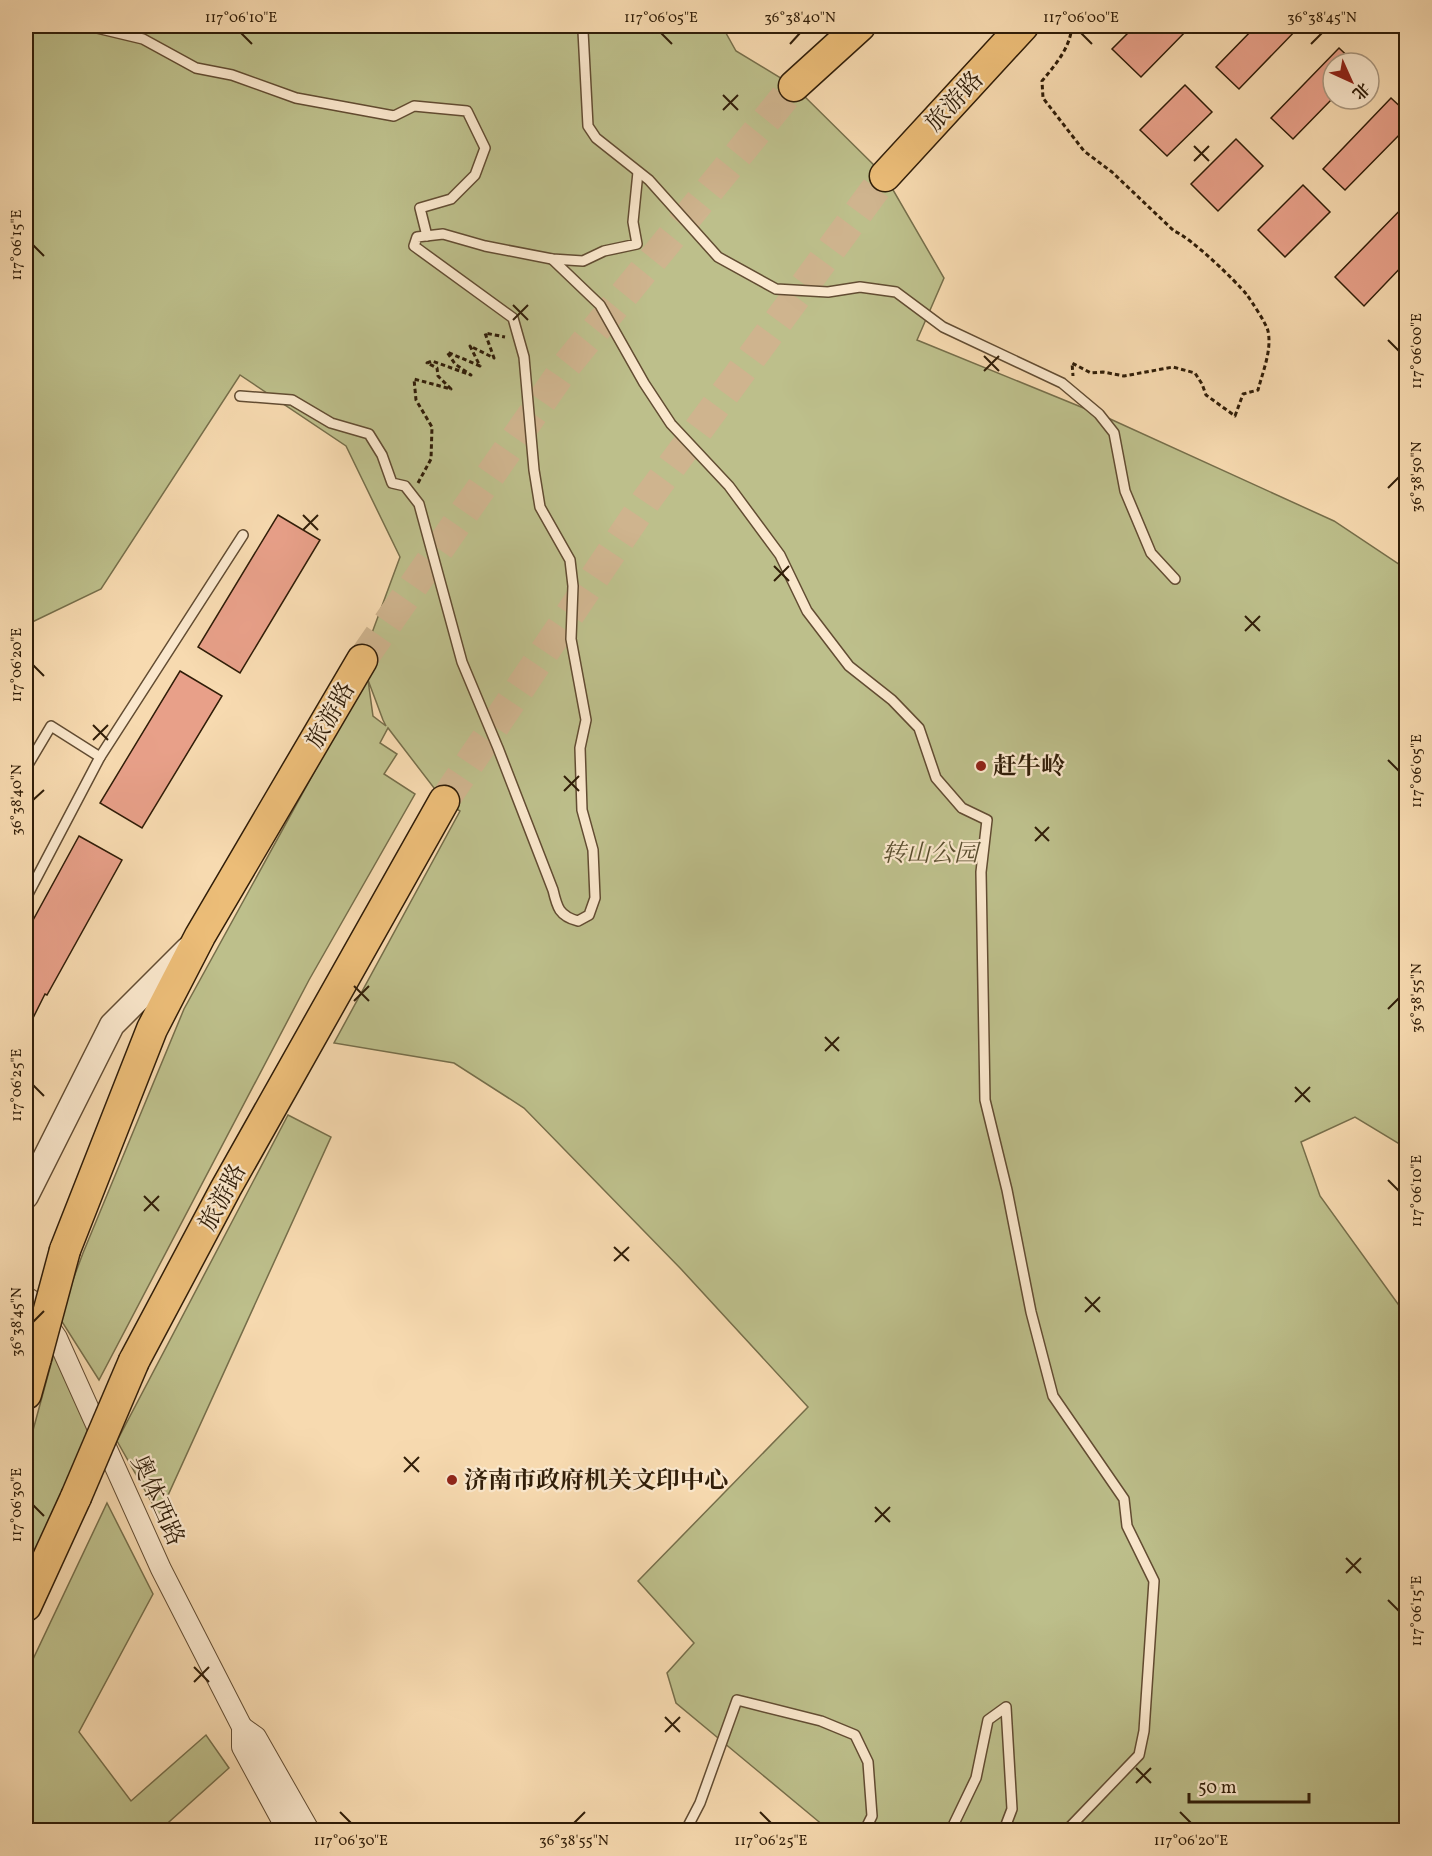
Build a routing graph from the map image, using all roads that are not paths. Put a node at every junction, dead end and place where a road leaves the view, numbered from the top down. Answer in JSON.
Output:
{"nodes":[{"id":1,"x":93,"y":26,"type":"edge"},
{"id":2,"x":580,"y":26,"type":"edge"},
{"id":3,"x":860,"y":26,"type":"edge"},
{"id":4,"x":1023,"y":26,"type":"edge"},
{"id":5,"x":1397,"y":26,"type":"edge"},
{"id":6,"x":1407,"y":33,"type":"edge"},
{"id":7,"x":794,"y":86,"type":"tunnel mouth"},
{"id":8,"x":638,"y":172,"type":"junction"},
{"id":9,"x":885,"y":176,"type":"tunnel mouth"},
{"id":10,"x":427,"y":236,"type":"junction"},
{"id":11,"x":552,"y":259,"type":"junction"},
{"id":12,"x":240,"y":396,"type":"dead end"},
{"id":13,"x":243,"y":535,"type":"dead end"},
{"id":14,"x":1175,"y":579,"type":"dead end"},
{"id":15,"x":362,"y":660,"type":"tunnel mouth"},
{"id":16,"x":100,"y":757,"type":"junction"},
{"id":17,"x":26,"y":768,"type":"edge"},
{"id":18,"x":444,"y":801,"type":"tunnel mouth"},
{"id":19,"x":26,"y":898,"type":"edge"},
{"id":20,"x":200,"y":936,"type":"junction"},
{"id":21,"x":26,"y":1196,"type":"edge"},
{"id":22,"x":26,"y":1297,"type":"edge"},
{"id":23,"x":26,"y":1394,"type":"edge"},
{"id":24,"x":26,"y":1606,"type":"edge"},
{"id":25,"x":242,"y":1727,"type":"junction"},
{"id":26,"x":287,"y":1830,"type":"edge"},
{"id":27,"x":309,"y":1830,"type":"edge"},
{"id":28,"x":686,"y":1830,"type":"edge"},
{"id":29,"x":865,"y":1830,"type":"edge"},
{"id":30,"x":951,"y":1830,"type":"edge"},
{"id":31,"x":1004,"y":1830,"type":"edge"},
{"id":32,"x":1067,"y":1830,"type":"edge"}],
"edges":[{"from":1,"to":10,"type":"lane"},
{"from":2,"to":8,"type":"lane"},
{"from":3,"to":7,"type":"main road"},
{"from":4,"to":9,"type":"main road","name":"旅游路"},
{"from":5,"to":6,"type":"lane"},
{"from":8,"to":11,"type":"lane"},
{"from":8,"to":14,"type":"lane"},
{"from":10,"to":11,"type":"lane"},
{"from":10,"to":12,"type":"lane"},
{"from":11,"to":32,"type":"lane"},
{"from":13,"to":16,"type":"lane"},
{"from":15,"to":20,"type":"main road","name":"旅游路"},
{"from":16,"to":17,"type":"lane"},
{"from":16,"to":19,"type":"lane"},
{"from":18,"to":24,"type":"main road","name":"旅游路","bridge":true},
{"from":20,"to":21,"type":"street"},
{"from":20,"to":23,"type":"main road","name":"旅游路","bridge":true},
{"from":22,"to":25,"type":"street","name":"奥体西路"},
{"from":25,"to":26,"type":"street","name":"奥体西路"},
{"from":25,"to":27,"type":"street","name":"奥体西路"},
{"from":28,"to":29,"type":"lane"},
{"from":30,"to":31,"type":"lane"}]}
